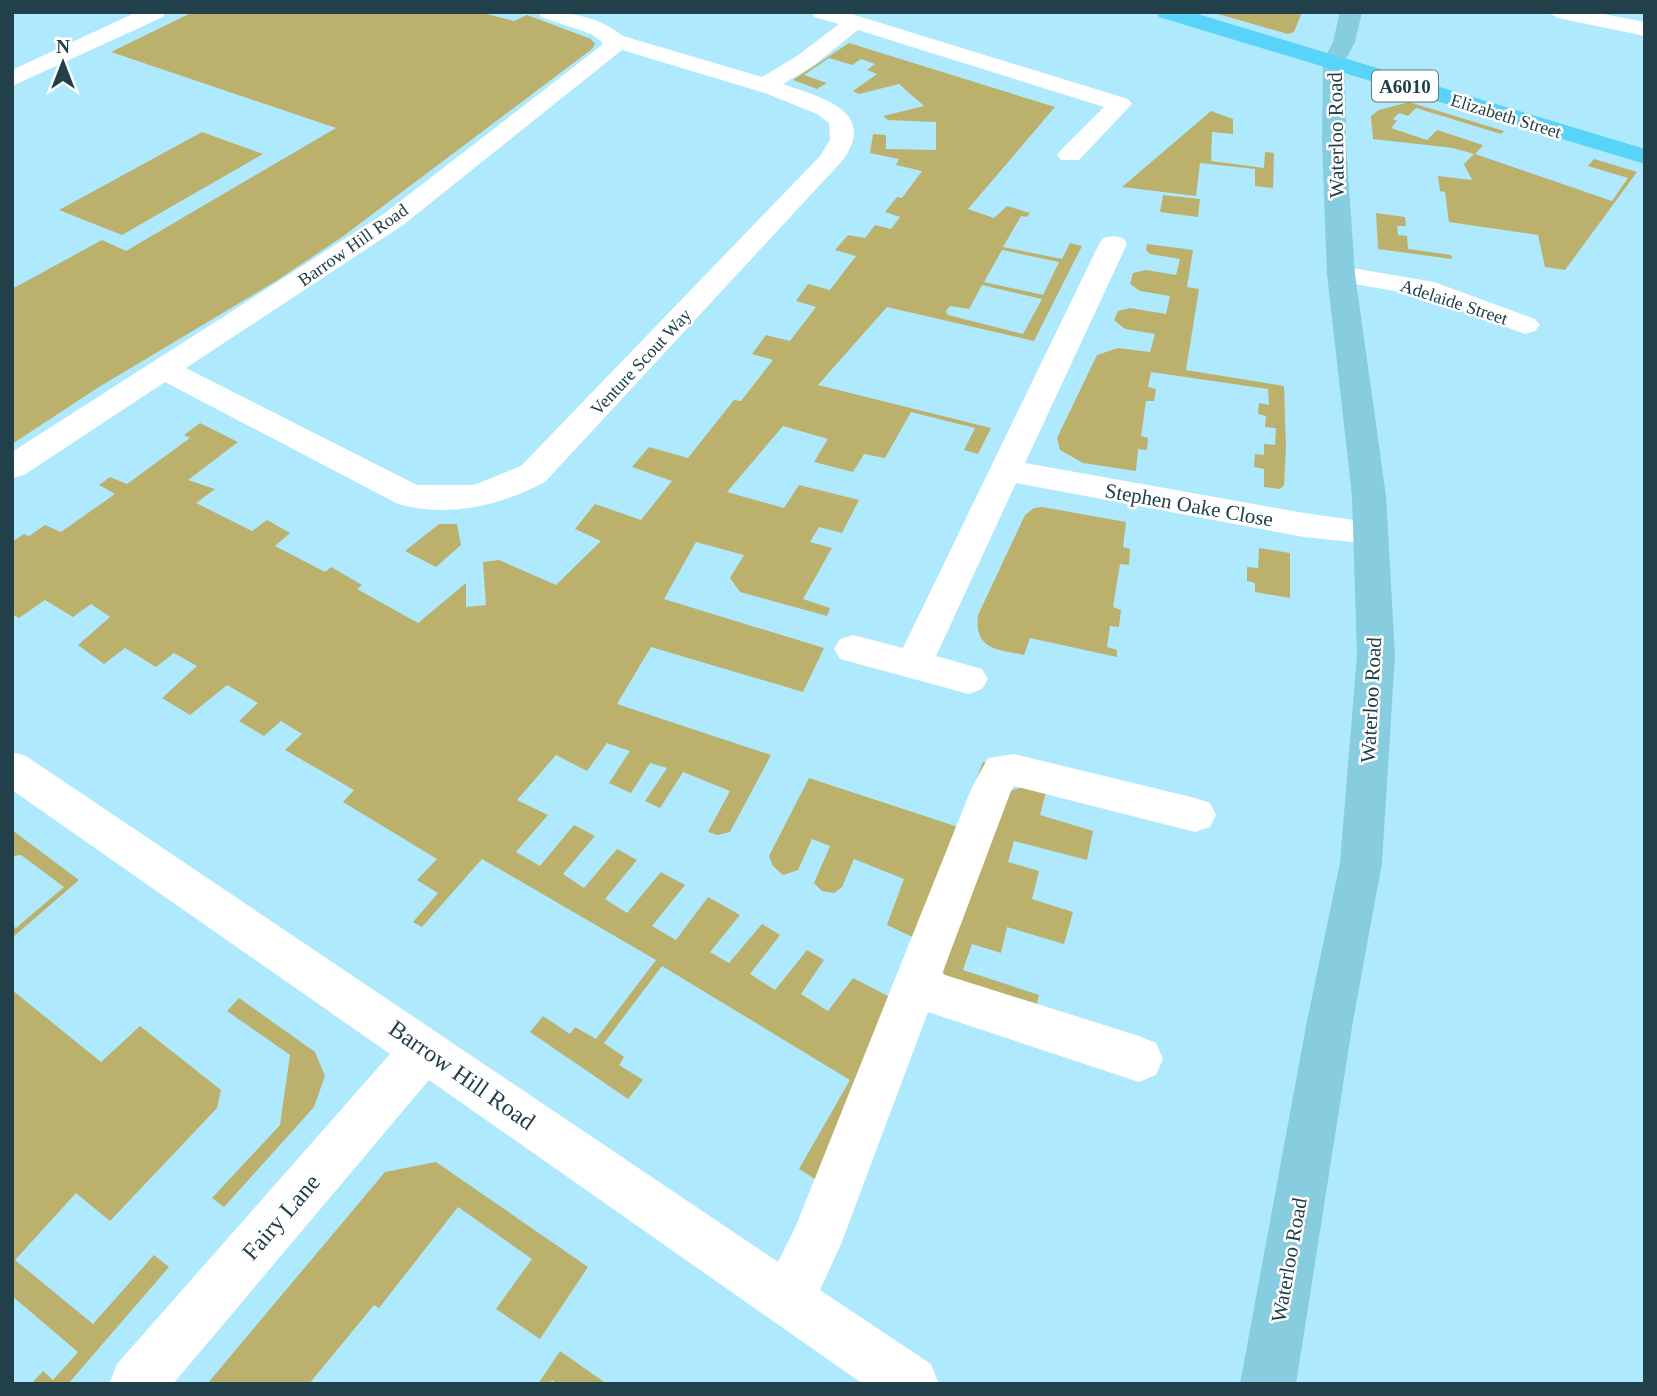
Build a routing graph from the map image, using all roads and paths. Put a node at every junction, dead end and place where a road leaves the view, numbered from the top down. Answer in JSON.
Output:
{"nodes":[{"id":1,"x":155,"y":12,"type":"edge"},
{"id":2,"x":549,"y":12,"type":"edge"},
{"id":3,"x":822,"y":12,"type":"edge"},
{"id":4,"x":1167,"y":12,"type":"edge"},
{"id":5,"x":1351,"y":12,"type":"edge"},
{"id":6,"x":1558,"y":12,"type":"edge"},
{"id":7,"x":854,"y":23,"type":"junction"},
{"id":8,"x":1645,"y":29,"type":"edge"},
{"id":9,"x":614,"y":43,"type":"junction"},
{"id":10,"x":1334,"y":61,"type":"junction"},
{"id":11,"x":12,"y":79,"type":"edge"},
{"id":12,"x":763,"y":86,"type":"junction"},
{"id":13,"x":1070,"y":155,"type":"dead end"},
{"id":14,"x":1645,"y":158,"type":"edge"},
{"id":15,"x":1112,"y":244,"type":"dead end"},
{"id":16,"x":1341,"y":274,"type":"junction"},
{"id":17,"x":1525,"y":325,"type":"dead end"},
{"id":18,"x":162,"y":368,"type":"junction"},
{"id":19,"x":12,"y":467,"type":"edge"},
{"id":20,"x":1008,"y":471,"type":"junction"},
{"id":21,"x":1371,"y":532,"type":"junction"},
{"id":22,"x":853,"y":649,"type":"dead end"},
{"id":23,"x":914,"y":664,"type":"junction"},
{"id":24,"x":970,"y":678,"type":"dead end"},
{"id":25,"x":12,"y":768,"type":"edge"},
{"id":26,"x":1195,"y":815,"type":"dead end"},
{"id":27,"x":915,"y":987,"type":"junction"},
{"id":28,"x":424,"y":1050,"type":"junction"},
{"id":29,"x":1139,"y":1059,"type":"dead end"},
{"id":30,"x":787,"y":1299,"type":"junction"},
{"id":31,"x":137,"y":1384,"type":"edge"},
{"id":32,"x":911,"y":1384,"type":"edge"},
{"id":33,"x":1268,"y":1384,"type":"edge"}],
"edges":[{"from":1,"to":11,"type":"street"},
{"from":2,"to":9,"type":"street"},
{"from":3,"to":7,"type":"street"},
{"from":4,"to":10,"type":"highway","name":"Elizabeth Street","number":"A6010"},
{"from":5,"to":10,"type":"main road","name":"Waterloo Road"},
{"from":6,"to":8,"type":"street"},
{"from":7,"to":12,"type":"street"},
{"from":7,"to":13,"type":"street"},
{"from":9,"to":12,"type":"street","name":"Venture Scout Way"},
{"from":9,"to":18,"type":"street","name":"Barrow Hill Road"},
{"from":10,"to":14,"type":"highway","name":"Elizabeth Street","number":"A6010"},
{"from":10,"to":16,"type":"main road","name":"Waterloo Road"},
{"from":12,"to":18,"type":"street","name":"Venture Scout Way"},
{"from":15,"to":20,"type":"street"},
{"from":16,"to":17,"type":"street","name":"Adelaide Street"},
{"from":16,"to":21,"type":"main road","name":"Waterloo Road"},
{"from":18,"to":19,"type":"street","name":"Barrow Hill Road"},
{"from":20,"to":21,"type":"street","name":"Stephen Oake Close"},
{"from":20,"to":23,"type":"street"},
{"from":21,"to":33,"type":"main road","name":"Waterloo Road"},
{"from":22,"to":23,"type":"street"},
{"from":23,"to":24,"type":"street"},
{"from":25,"to":28,"type":"street","name":"Barrow Hill Road"},
{"from":26,"to":27,"type":"street"},
{"from":27,"to":29,"type":"street"},
{"from":27,"to":30,"type":"street"},
{"from":28,"to":30,"type":"street","name":"Barrow Hill Road"},
{"from":28,"to":31,"type":"street","name":"Fairy Lane"},
{"from":30,"to":32,"type":"street","name":"Barrow Hill Road"}]}
